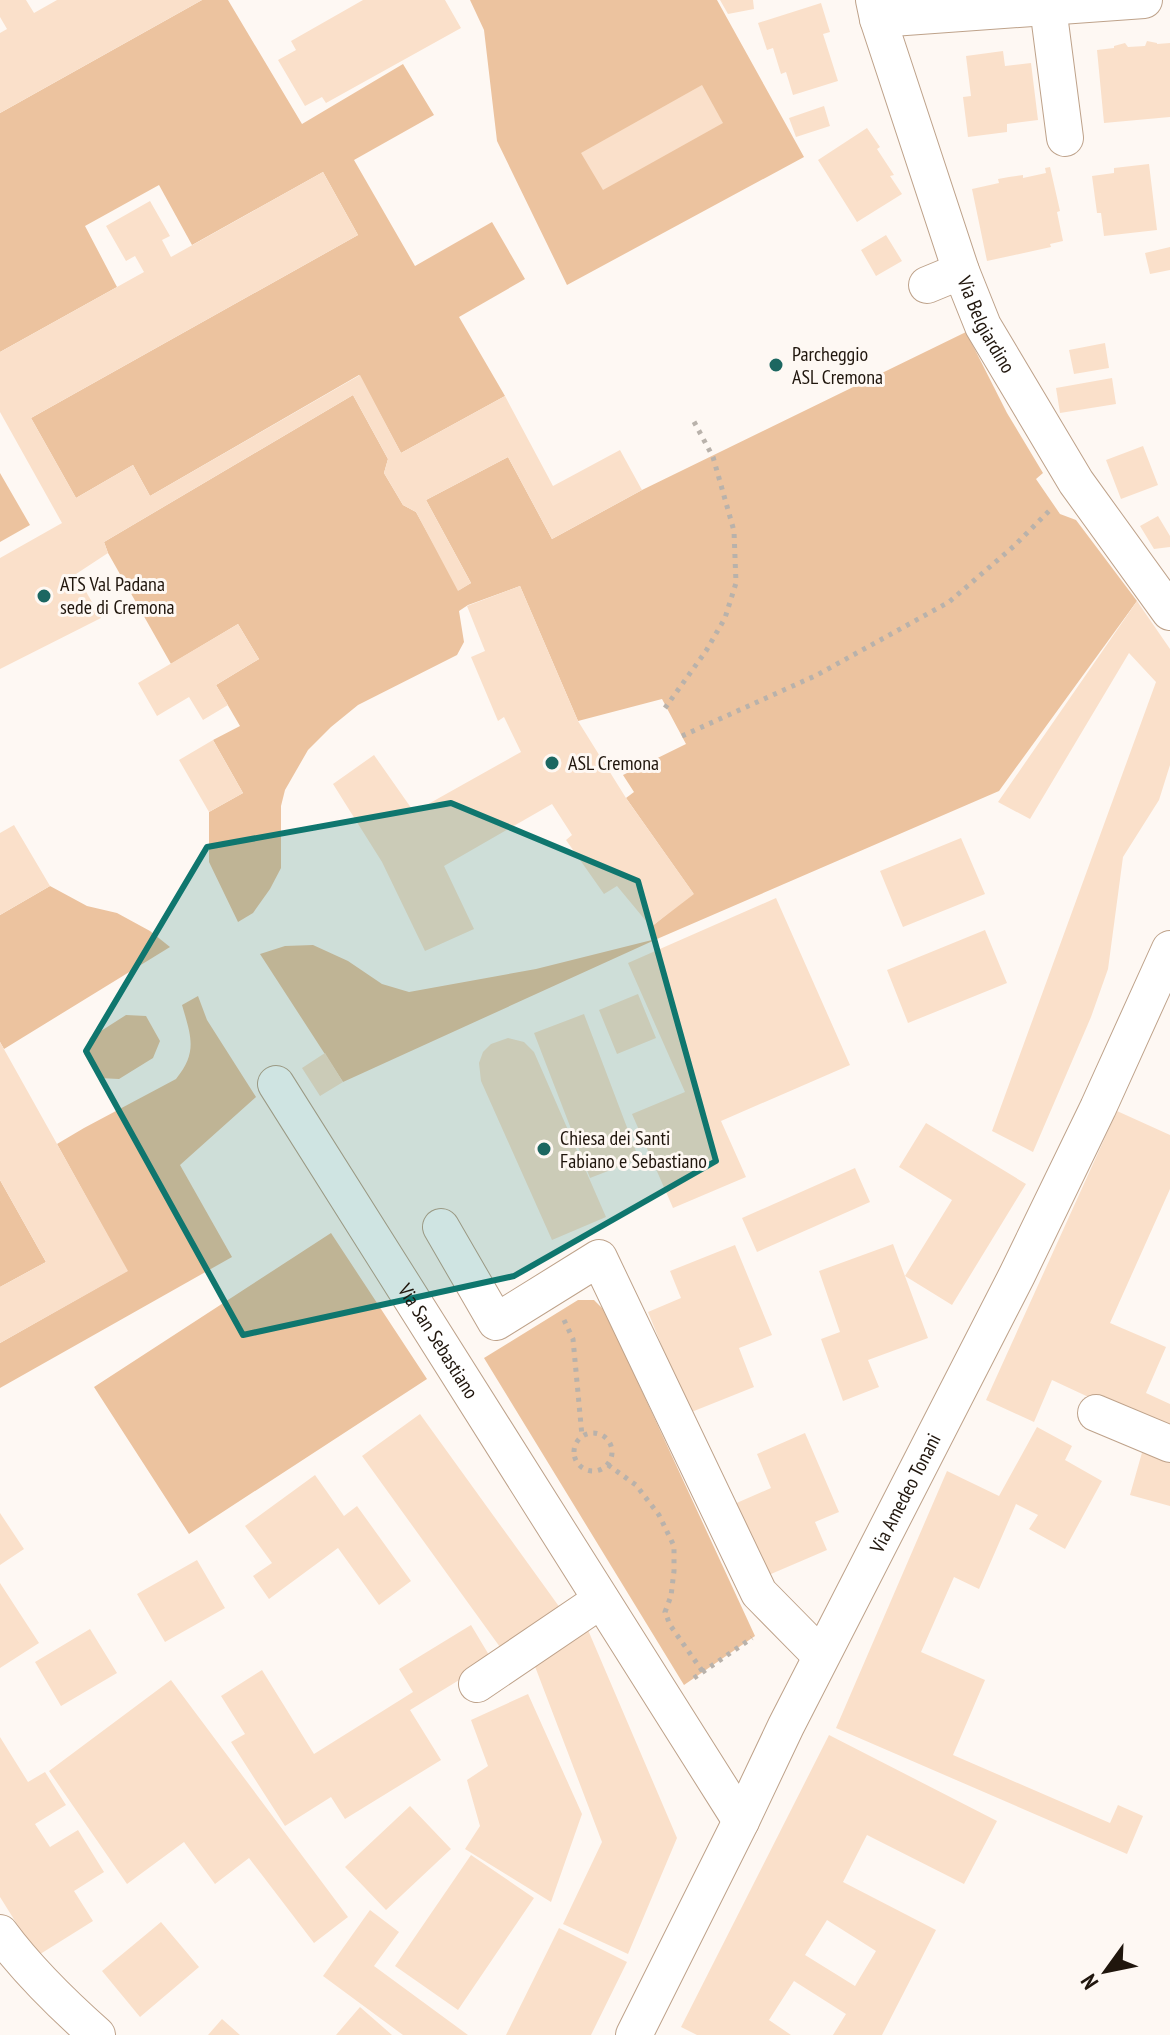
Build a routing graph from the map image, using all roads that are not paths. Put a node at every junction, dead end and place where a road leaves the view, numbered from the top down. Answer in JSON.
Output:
{"nodes":[{"id":1,"x":1135,"y":0,"type":"edge"},
{"id":2,"x":1144,"y":0,"type":"edge"},
{"id":3,"x":1048,"y":7,"type":"junction"},
{"id":4,"x":876,"y":10,"type":"edge"},
{"id":5,"x":1065,"y":138,"type":"dead end"},
{"id":6,"x":961,"y":271,"type":"junction"},
{"id":7,"x":927,"y":285,"type":"dead end"},
{"id":8,"x":1170,"y":612,"type":"edge"},
{"id":9,"x":1170,"y":949,"type":"edge"},
{"id":10,"x":276,"y":1084,"type":"dead end"},
{"id":11,"x":441,"y":1227,"type":"dead end"},
{"id":12,"x":1096,"y":1413,"type":"dead end"},
{"id":13,"x":1170,"y":1444,"type":"edge"},
{"id":14,"x":601,"y":1600,"type":"junction"},
{"id":15,"x":821,"y":1656,"type":"junction"},
{"id":16,"x":477,"y":1684,"type":"dead end"},
{"id":17,"x":741,"y":1821,"type":"junction"},
{"id":18,"x":0,"y":1933,"type":"edge"},
{"id":19,"x":97,"y":2035,"type":"edge"},
{"id":20,"x":634,"y":2035,"type":"edge"}],
"edges":[{"from":1,"to":2,"type":"street"},
{"from":1,"to":3,"type":"street"},
{"from":3,"to":4,"type":"street"},
{"from":3,"to":5,"type":"street"},
{"from":4,"to":6,"type":"street","name":"Via Belgiardino"},
{"from":6,"to":7,"type":"street"},
{"from":6,"to":8,"type":"street","name":"Via Belgiardino"},
{"from":9,"to":15,"type":"street","name":"Via Amedeo Tonani"},
{"from":10,"to":14,"type":"street","name":"Via San Sebastiano"},
{"from":11,"to":15,"type":"street"},
{"from":12,"to":13,"type":"street"},
{"from":14,"to":16,"type":"street"},
{"from":14,"to":17,"type":"street","name":"Via San Sebastiano"},
{"from":15,"to":17,"type":"street","name":"Via Amedeo Tonani"},
{"from":17,"to":20,"type":"street","name":"Via Amedeo Tonani"},
{"from":18,"to":19,"type":"street"}]}
